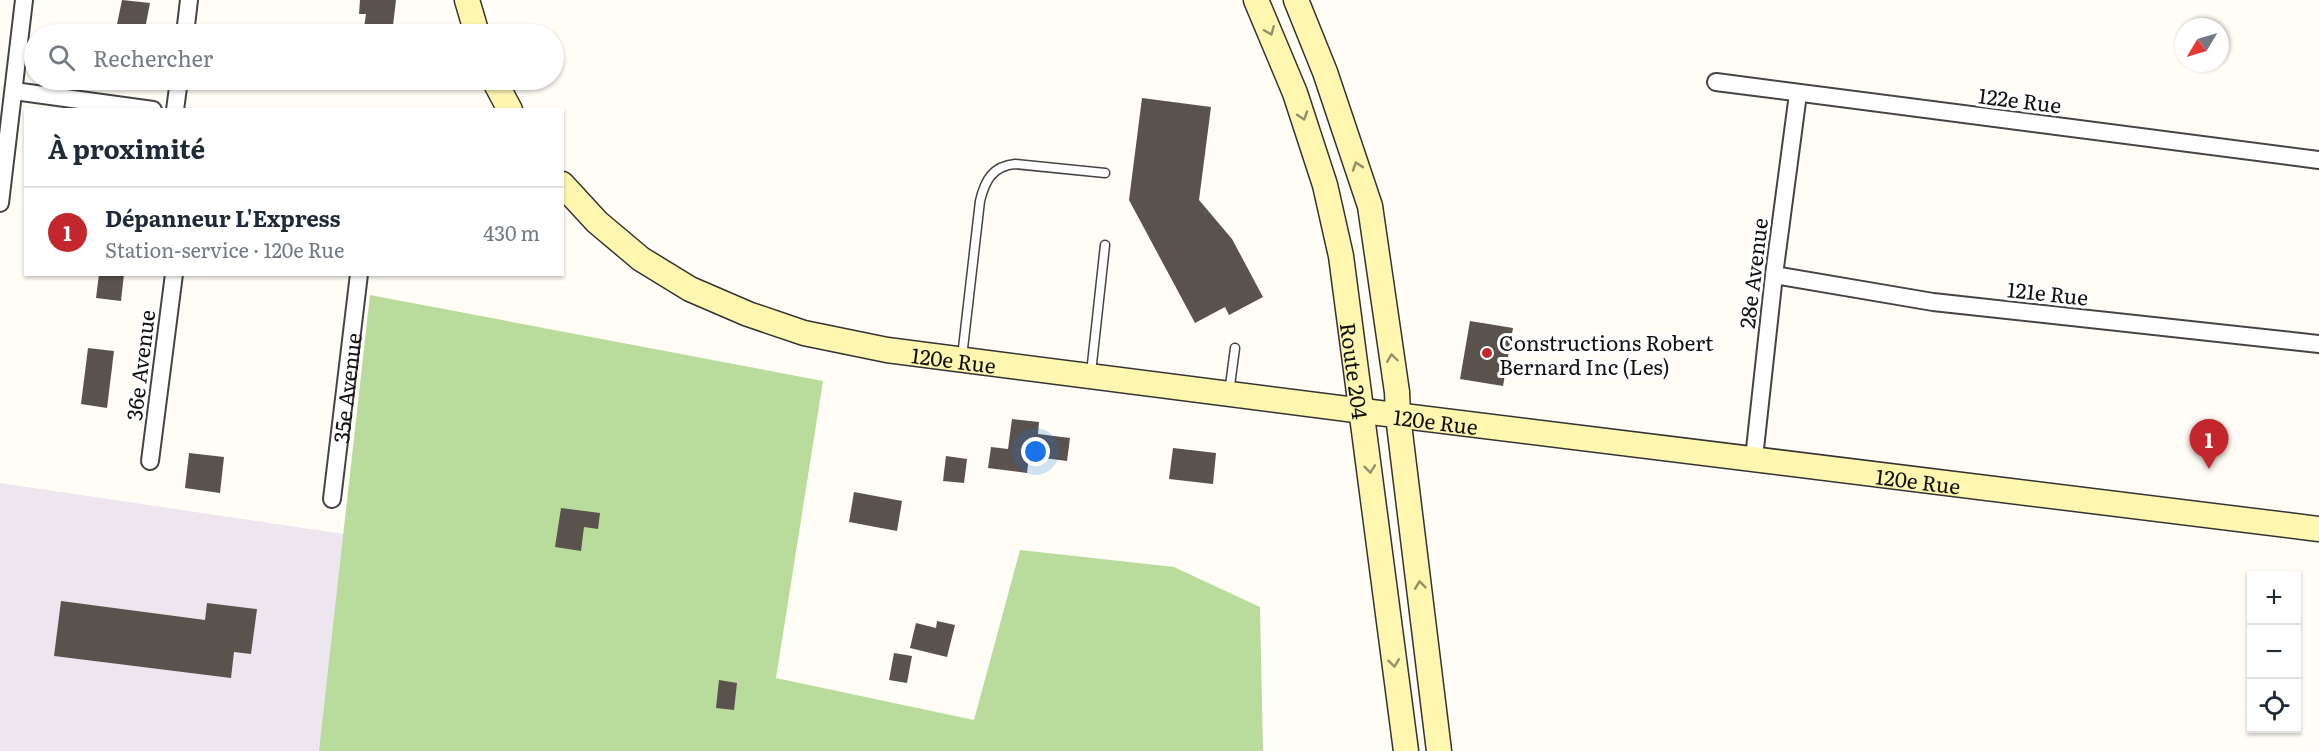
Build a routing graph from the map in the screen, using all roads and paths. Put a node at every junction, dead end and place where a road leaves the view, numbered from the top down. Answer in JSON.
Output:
{"nodes":[{"id":1,"x":24,"y":0,"type":"edge"},
{"id":2,"x":189,"y":0,"type":"edge"},
{"id":3,"x":467,"y":0,"type":"edge"},
{"id":4,"x":1256,"y":0,"type":"edge"},
{"id":5,"x":1296,"y":0,"type":"edge"},
{"id":6,"x":186,"y":24,"type":"edge"},
{"id":7,"x":474,"y":24,"type":"edge"},
{"id":8,"x":1716,"y":82,"type":"dead end"},
{"id":9,"x":178,"y":90,"type":"edge"},
{"id":10,"x":499,"y":90,"type":"edge"},
{"id":11,"x":14,"y":91,"type":"junction"},
{"id":12,"x":1798,"y":94,"type":"junction"},
{"id":13,"x":138,"y":108,"type":"edge"},
{"id":14,"x":175,"y":108,"type":"edge"},
{"id":15,"x":509,"y":108,"type":"edge"},
{"id":16,"x":2319,"y":160,"type":"edge"},
{"id":17,"x":1105,"y":173,"type":"dead end"},
{"id":18,"x":564,"y":186,"type":"edge"},
{"id":19,"x":0,"y":203,"type":"edge"},
{"id":20,"x":1104,"y":245,"type":"dead end"},
{"id":21,"x":1774,"y":274,"type":"junction"},
{"id":22,"x":174,"y":276,"type":"edge"},
{"id":23,"x":358,"y":276,"type":"edge"},
{"id":24,"x":2319,"y":344,"type":"edge"},
{"id":25,"x":1235,"y":348,"type":"dead end"},
{"id":26,"x":962,"y":361,"type":"junction"},
{"id":27,"x":1090,"y":376,"type":"junction"},
{"id":28,"x":1229,"y":394,"type":"junction"},
{"id":29,"x":1363,"y":411,"type":"junction"},
{"id":30,"x":1398,"y":416,"type":"junction"},
{"id":31,"x":1754,"y":458,"type":"junction"},
{"id":32,"x":150,"y":461,"type":"dead end"},
{"id":33,"x":332,"y":499,"type":"dead end"},
{"id":34,"x":2319,"y":529,"type":"edge"},
{"id":35,"x":1406,"y":751,"type":"edge"},
{"id":36,"x":1439,"y":751,"type":"edge"}],
"edges":[{"from":1,"to":11,"type":"street"},
{"from":2,"to":6,"type":"street"},
{"from":3,"to":7,"type":"street"},
{"from":4,"to":29,"type":"street","name":"Route 204","one_way":true},
{"from":30,"to":5,"type":"street","name":"Route 204","one_way":true},
{"from":8,"to":12,"type":"street","name":"122e Rue"},
{"from":9,"to":14,"type":"street"},
{"from":10,"to":15,"type":"street"},
{"from":11,"to":13,"type":"street"},
{"from":11,"to":19,"type":"street"},
{"from":12,"to":16,"type":"street","name":"122e Rue"},
{"from":12,"to":21,"type":"street","name":"28e Avenue"},
{"from":17,"to":26,"type":"lane"},
{"from":18,"to":26,"type":"street","name":"120e Rue"},
{"from":20,"to":27,"type":"lane"},
{"from":21,"to":24,"type":"street","name":"121e Rue"},
{"from":21,"to":31,"type":"street","name":"28e Avenue"},
{"from":22,"to":32,"type":"street","name":"36e Avenue"},
{"from":23,"to":33,"type":"street","name":"35e Avenue"},
{"from":25,"to":28,"type":"lane"},
{"from":26,"to":27,"type":"street","name":"120e Rue"},
{"from":27,"to":28,"type":"street","name":"120e Rue"},
{"from":28,"to":29,"type":"street","name":"120e Rue"},
{"from":29,"to":30,"type":"street","name":"120e Rue"},
{"from":29,"to":35,"type":"street","name":"Route 204","one_way":true},
{"from":30,"to":31,"type":"street","name":"120e Rue"},
{"from":36,"to":30,"type":"street","name":"Route 204","one_way":true},
{"from":31,"to":34,"type":"street","name":"120e Rue"}]}
